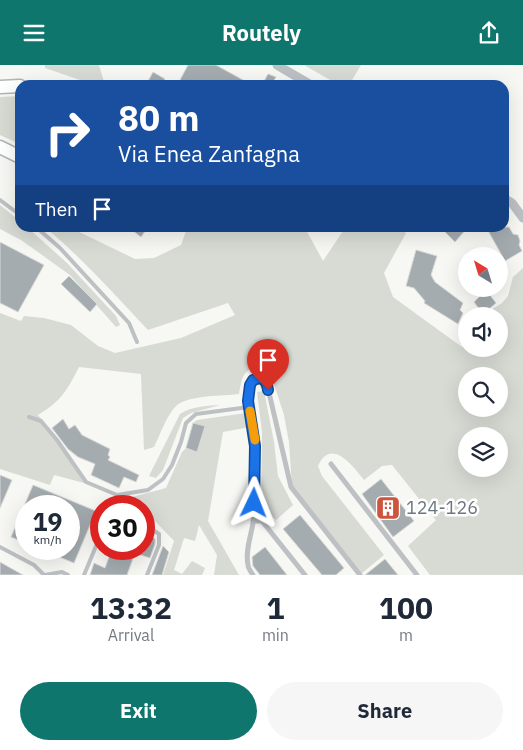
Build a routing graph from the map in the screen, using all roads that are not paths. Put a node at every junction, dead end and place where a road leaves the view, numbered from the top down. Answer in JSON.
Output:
{"nodes":[{"id":1,"x":276,"y":65,"type":"edge"},
{"id":2,"x":302,"y":80,"type":"edge"},
{"id":3,"x":15,"y":86,"type":"edge"},
{"id":4,"x":0,"y":87,"type":"edge"},
{"id":5,"x":0,"y":147,"type":"edge"},
{"id":6,"x":15,"y":154,"type":"edge"},
{"id":7,"x":0,"y":200,"type":"edge"},
{"id":8,"x":509,"y":201,"type":"edge"},
{"id":9,"x":15,"y":211,"type":"edge"},
{"id":10,"x":523,"y":218,"type":"edge"},
{"id":11,"x":42,"y":232,"type":"edge"},
{"id":12,"x":137,"y":342,"type":"dead end"},
{"id":13,"x":250,"y":407,"type":"junction"},
{"id":14,"x":29,"y":417,"type":"dead end"},
{"id":15,"x":331,"y":464,"type":"dead end"},
{"id":16,"x":253,"y":521,"type":"junction"},
{"id":17,"x":155,"y":531,"type":"edge"},
{"id":18,"x":0,"y":547,"type":"edge"},
{"id":19,"x":155,"y":555,"type":"edge"},
{"id":20,"x":90,"y":560,"type":"edge"},
{"id":21,"x":153,"y":560,"type":"edge"},
{"id":22,"x":44,"y":575,"type":"edge"},
{"id":23,"x":68,"y":575,"type":"edge"},
{"id":24,"x":84,"y":575,"type":"edge"},
{"id":25,"x":147,"y":575,"type":"edge"},
{"id":26,"x":253,"y":575,"type":"edge"},
{"id":27,"x":305,"y":575,"type":"edge"},
{"id":28,"x":360,"y":575,"type":"edge"},
{"id":29,"x":417,"y":575,"type":"edge"}],
"edges":[{"from":1,"to":2,"type":"street"},
{"from":3,"to":4,"type":"main road"},
{"from":5,"to":6,"type":"main road"},
{"from":7,"to":9,"type":"lane"},
{"from":8,"to":10,"type":"street"},
{"from":11,"to":12,"type":"lane"},
{"from":13,"to":14,"type":"lane"},
{"from":13,"to":16,"type":"street"},
{"from":13,"to":28,"type":"street"},
{"from":15,"to":29,"type":"street"},
{"from":16,"to":26,"type":"street"},
{"from":16,"to":27,"type":"street"},
{"from":17,"to":19,"type":"lane"},
{"from":18,"to":22,"type":"lane"},
{"from":20,"to":24,"type":"lane"},
{"from":21,"to":25,"type":"lane"},
{"from":22,"to":23,"type":"lane"}]}
